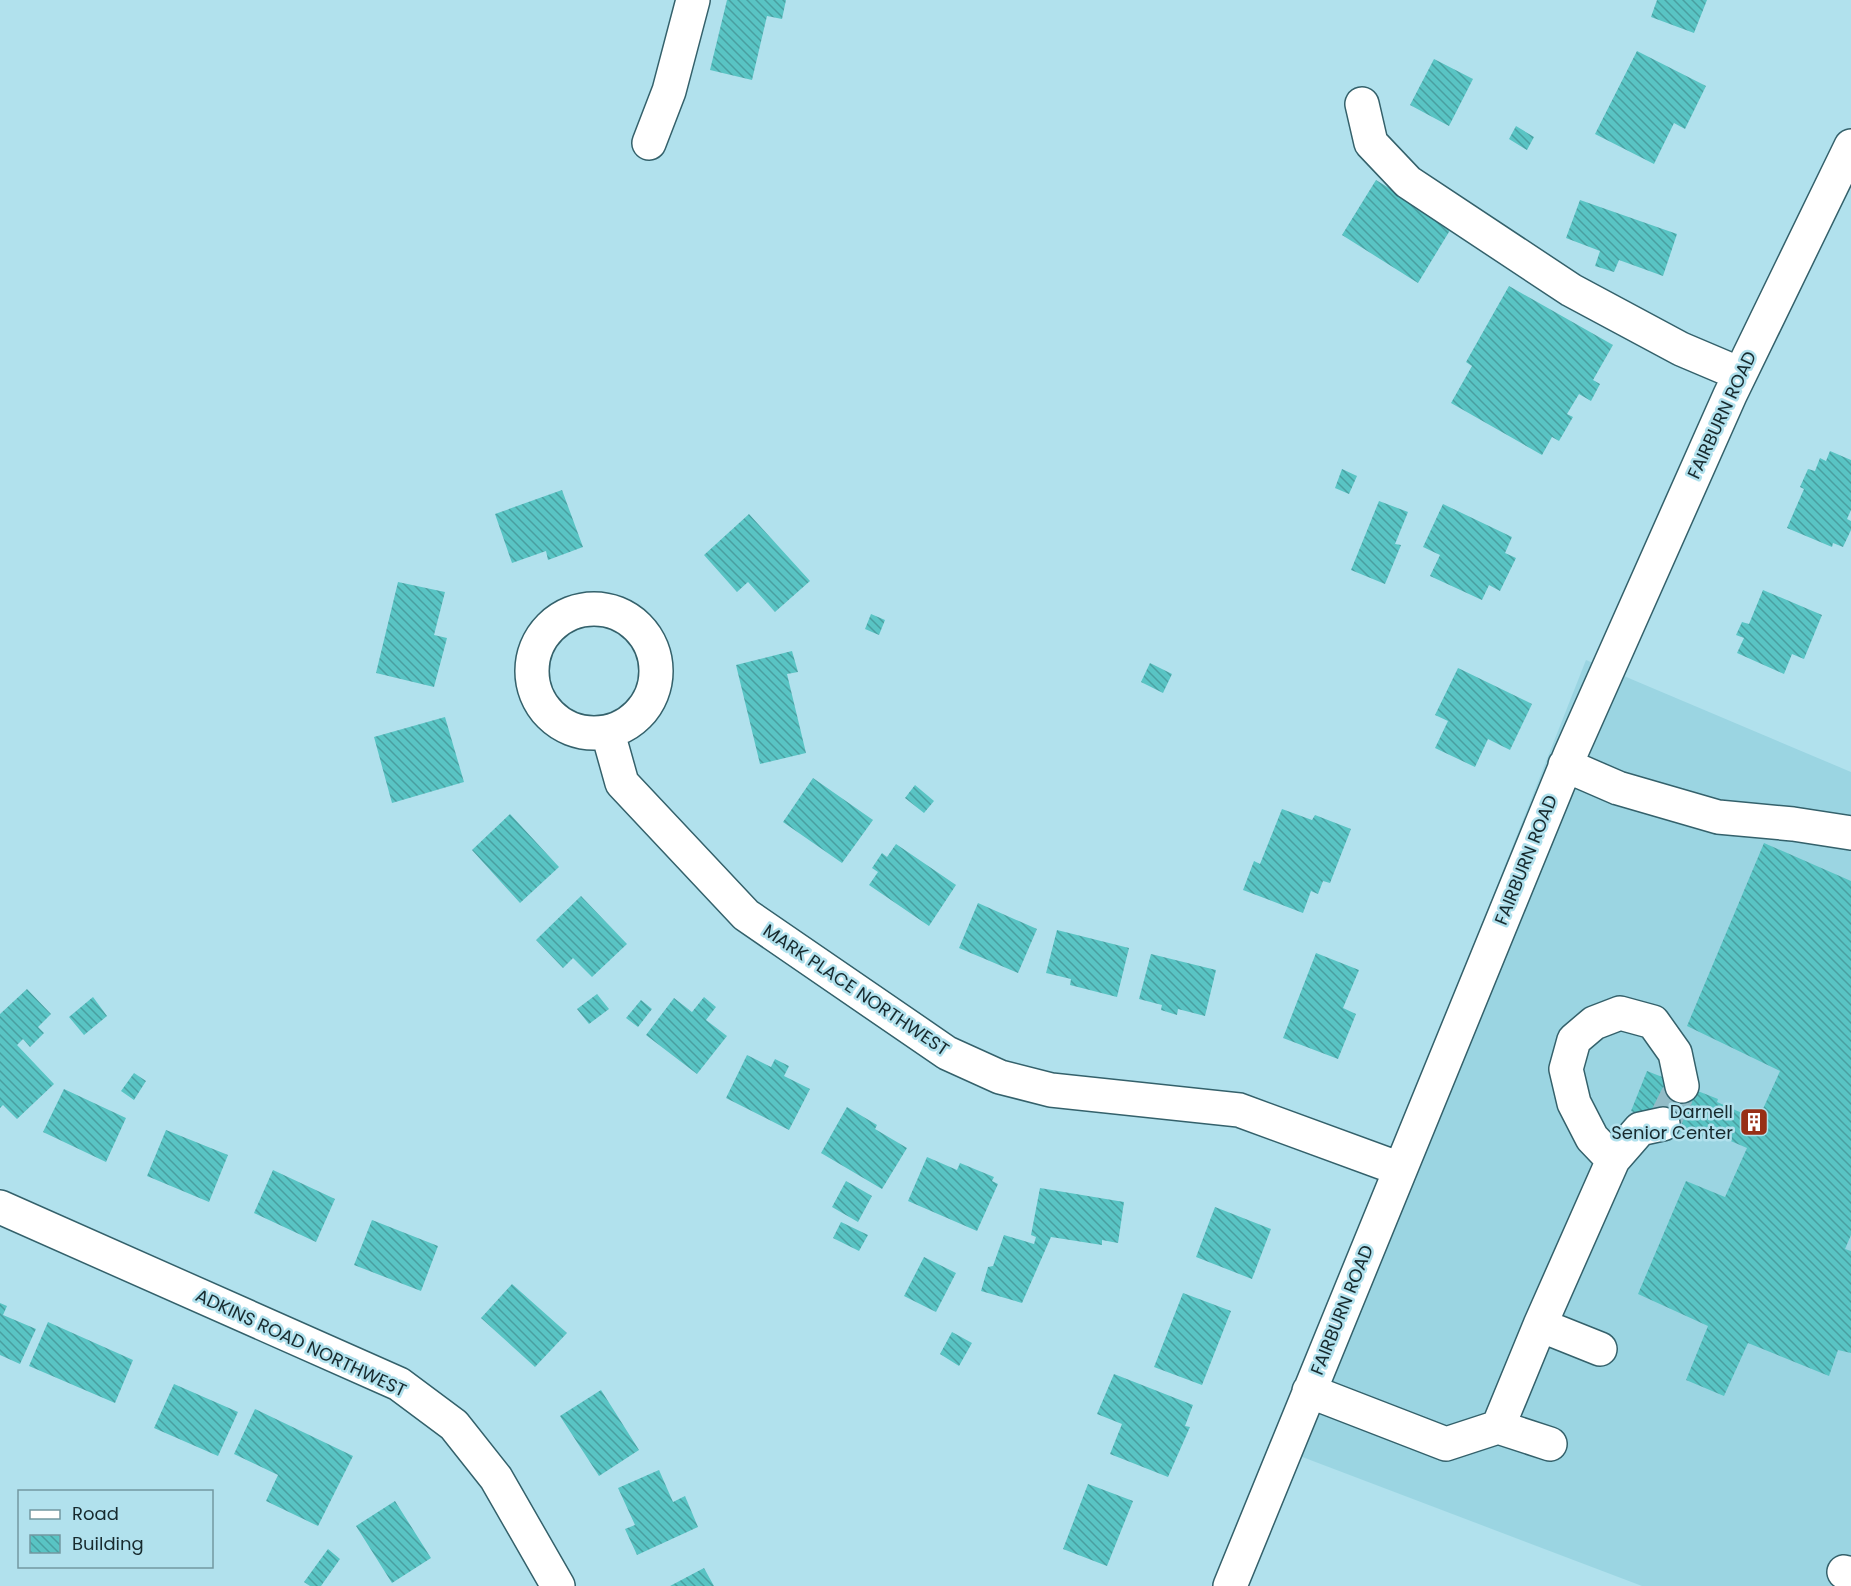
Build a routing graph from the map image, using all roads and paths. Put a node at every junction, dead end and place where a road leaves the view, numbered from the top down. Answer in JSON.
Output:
{"nodes":[{"id":1,"x":693,"y":0,"type":"edge"},
{"id":2,"x":1362,"y":104,"type":"dead end"},
{"id":3,"x":649,"y":143,"type":"dead end"},
{"id":4,"x":1851,"y":146,"type":"edge"},
{"id":5,"x":1740,"y":375,"type":"junction"},
{"id":6,"x":608,"y":733,"type":"dead end"},
{"id":7,"x":1565,"y":765,"type":"junction"},
{"id":8,"x":1851,"y":833,"type":"edge"},
{"id":9,"x":1683,"y":1086,"type":"tunnel mouth"},
{"id":10,"x":1663,"y":1125,"type":"dead end"},
{"id":11,"x":1613,"y":1160,"type":"junction"},
{"id":12,"x":1400,"y":1169,"type":"junction"},
{"id":13,"x":0,"y":1207,"type":"edge"},
{"id":14,"x":1540,"y":1325,"type":"junction"},
{"id":15,"x":1600,"y":1349,"type":"dead end"},
{"id":16,"x":1309,"y":1391,"type":"junction"},
{"id":17,"x":1498,"y":1427,"type":"junction"},
{"id":18,"x":1550,"y":1444,"type":"dead end"},
{"id":19,"x":558,"y":1586,"type":"edge"},
{"id":20,"x":1230,"y":1586,"type":"edge"}],
"edges":[{"from":1,"to":3,"type":"street"},
{"from":2,"to":5,"type":"street"},
{"from":4,"to":5,"type":"street","name":"FAIRBURN ROAD"},
{"from":5,"to":7,"type":"street","name":"FAIRBURN ROAD"},
{"from":6,"to":12,"type":"street","name":"MARK PLACE NORTHWEST"},
{"from":7,"to":8,"type":"street"},
{"from":7,"to":12,"type":"street","name":"FAIRBURN ROAD"},
{"from":9,"to":11,"type":"street"},
{"from":10,"to":11,"type":"street"},
{"from":11,"to":14,"type":"street"},
{"from":12,"to":16,"type":"street","name":"FAIRBURN ROAD"},
{"from":13,"to":19,"type":"street","name":"ADKINS ROAD NORTHWEST"},
{"from":14,"to":15,"type":"street"},
{"from":14,"to":17,"type":"street"},
{"from":16,"to":17,"type":"street"},
{"from":16,"to":20,"type":"street","name":"FAIRBURN ROAD"},
{"from":17,"to":18,"type":"street"}]}
